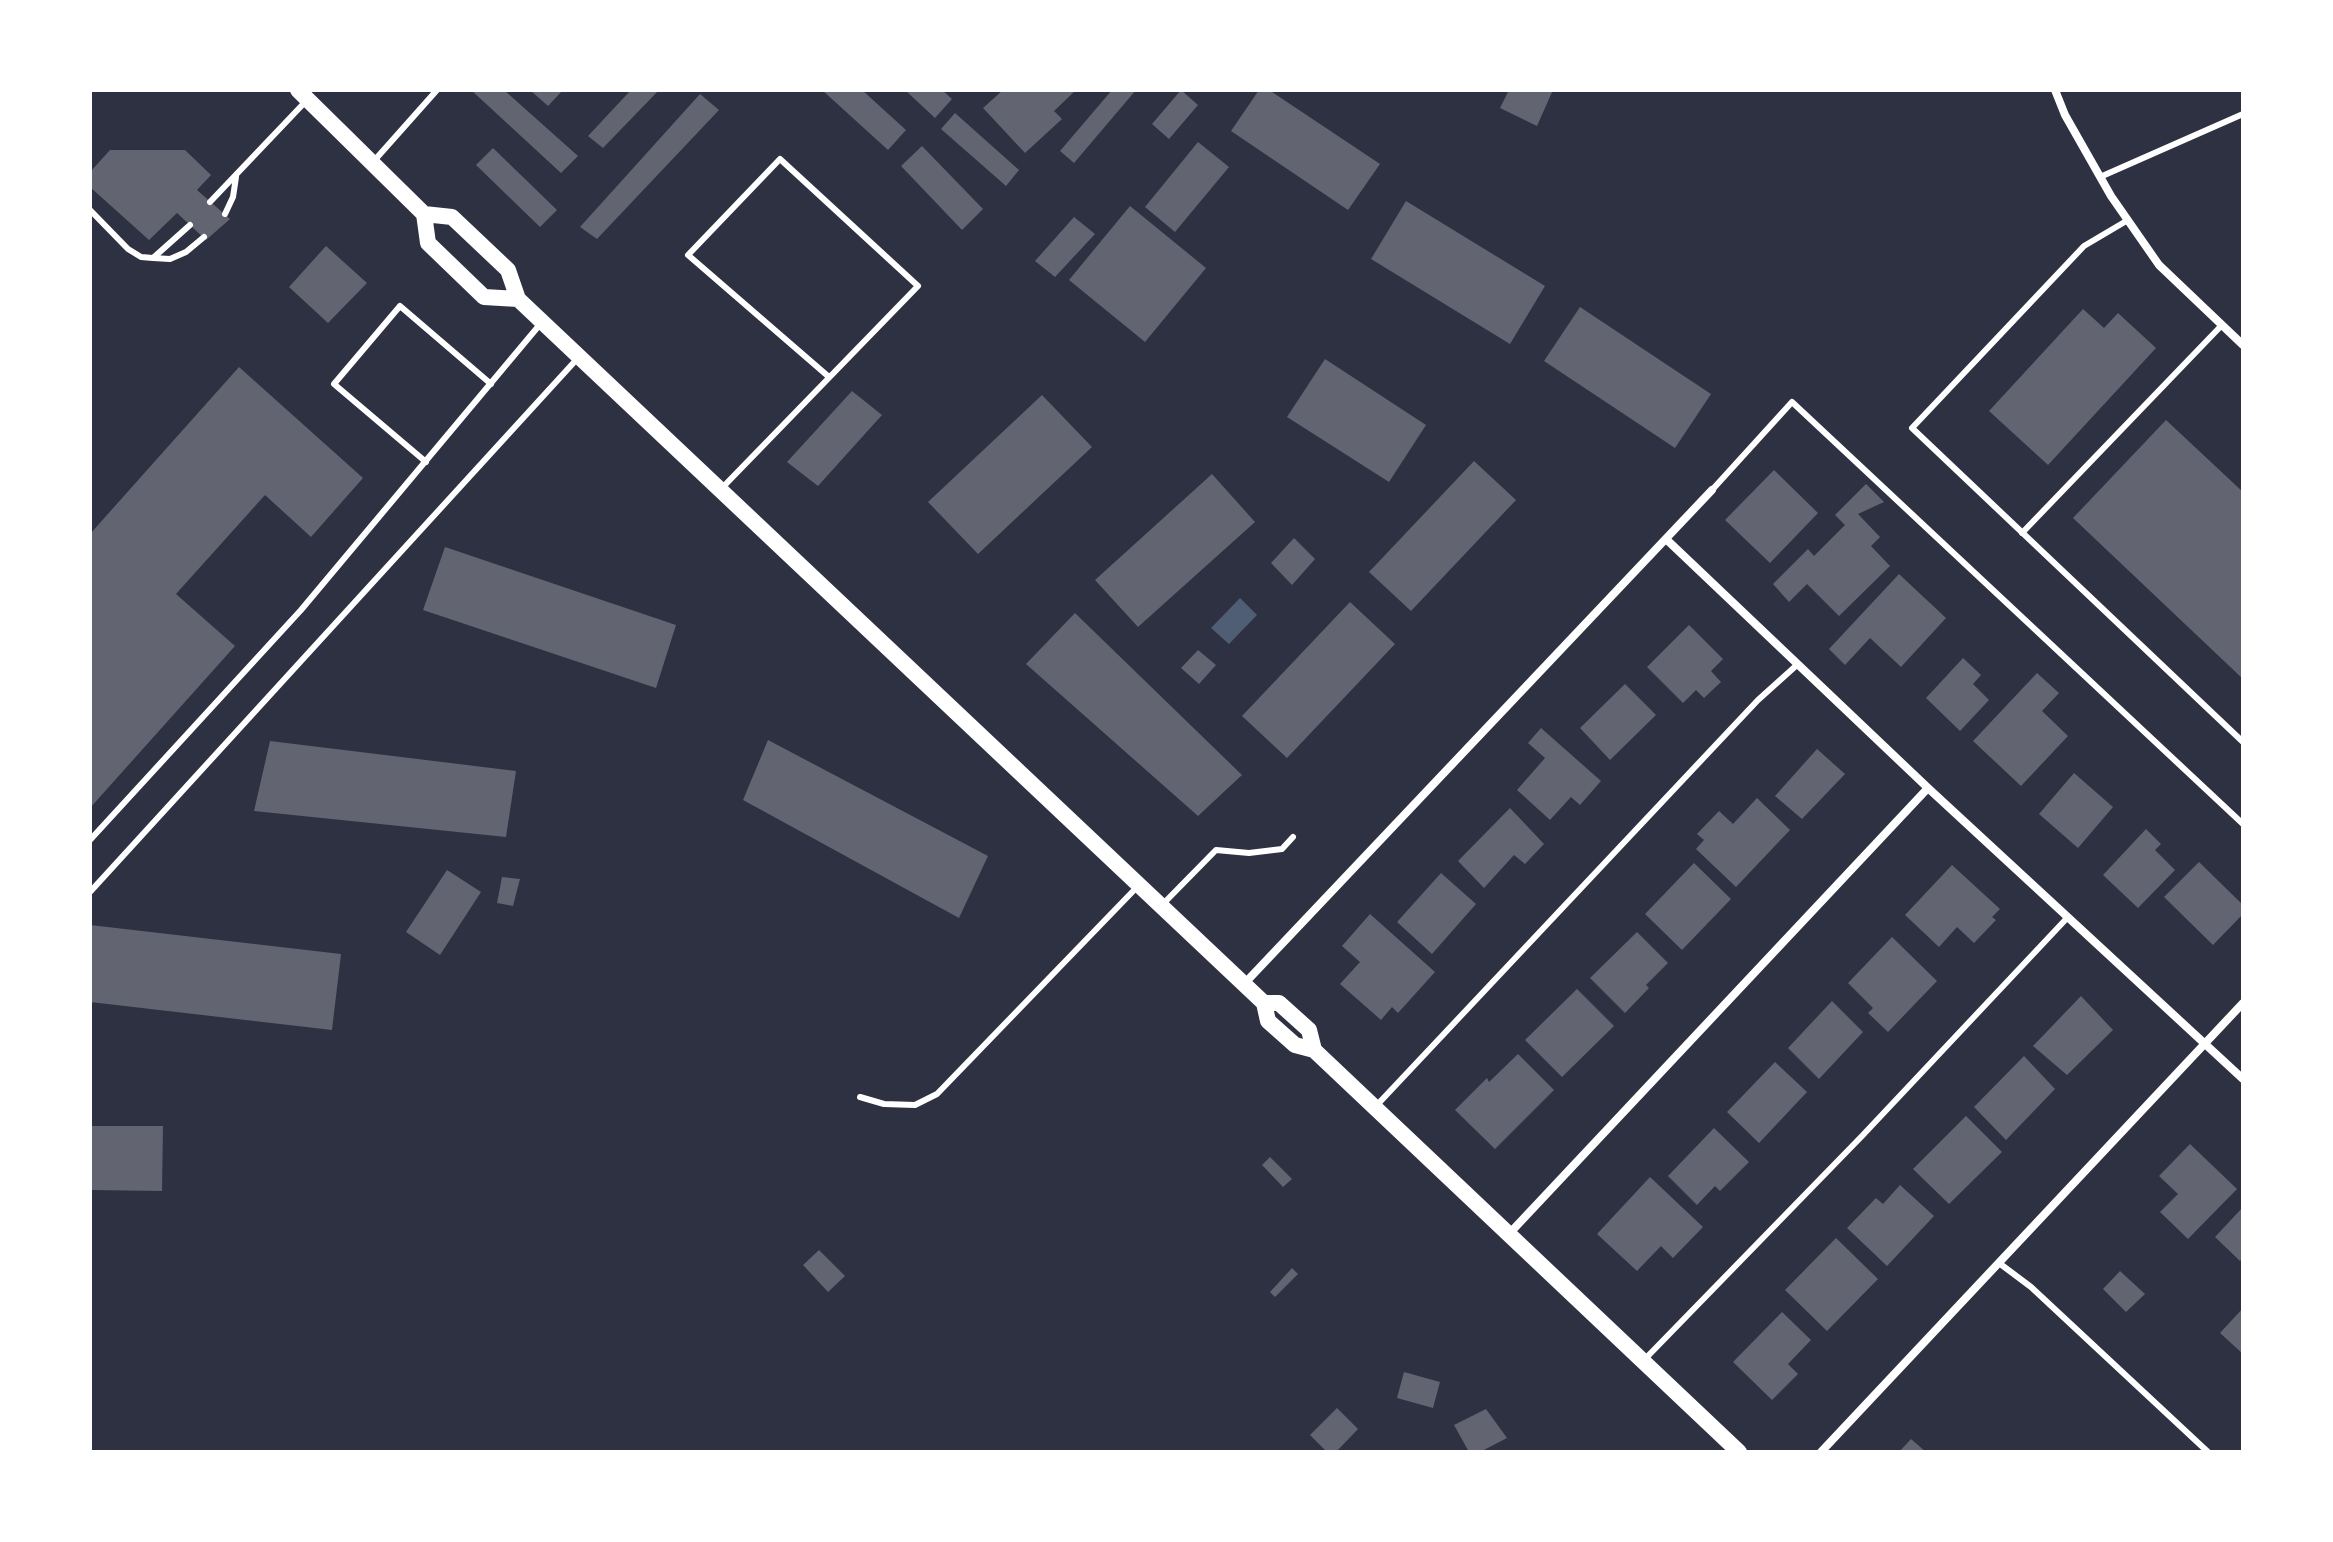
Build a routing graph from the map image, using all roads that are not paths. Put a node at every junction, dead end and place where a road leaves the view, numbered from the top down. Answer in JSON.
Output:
{"nodes":[{"id":1,"x":437,"y":90,"type":"edge"},
{"id":2,"x":2055,"y":90,"type":"edge"},
{"id":3,"x":303,"y":95,"type":"edge"},
{"id":4,"x":2243,"y":114,"type":"edge"},
{"id":5,"x":373,"y":162,"type":"junction"},
{"id":6,"x":236,"y":177,"type":"junction"},
{"id":7,"x":2099,"y":177,"type":"junction"},
{"id":8,"x":210,"y":202,"type":"dead end"},
{"id":9,"x":90,"y":210,"type":"edge"},
{"id":10,"x":225,"y":214,"type":"dead end"},
{"id":11,"x":424,"y":214,"type":"junction"},
{"id":12,"x":2128,"y":220,"type":"junction"},
{"id":13,"x":190,"y":225,"type":"dead end"},
{"id":14,"x":204,"y":237,"type":"dead end"},
{"id":15,"x":153,"y":258,"type":"junction"},
{"id":16,"x":518,"y":299,"type":"junction"},
{"id":17,"x":542,"y":322,"type":"junction"},
{"id":18,"x":2222,"y":325,"type":"junction"},
{"id":19,"x":2243,"y":345,"type":"edge"},
{"id":20,"x":579,"y":357,"type":"junction"},
{"id":21,"x":829,"y":377,"type":"junction"},
{"id":22,"x":491,"y":384,"type":"junction"},
{"id":23,"x":426,"y":462,"type":"junction"},
{"id":24,"x":719,"y":490,"type":"junction"},
{"id":25,"x":1712,"y":490,"type":"joint"},
{"id":26,"x":2022,"y":533,"type":"junction"},
{"id":27,"x":1666,"y":539,"type":"junction"},
{"id":28,"x":1798,"y":664,"type":"junction"},
{"id":29,"x":2243,"y":742,"type":"edge"},
{"id":30,"x":1928,"y":788,"type":"junction"},
{"id":31,"x":2243,"y":824,"type":"edge"},
{"id":32,"x":1293,"y":837,"type":"dead end"},
{"id":33,"x":90,"y":840,"type":"edge"},
{"id":34,"x":1139,"y":885,"type":"junction"},
{"id":35,"x":90,"y":892,"type":"edge"},
{"id":36,"x":1161,"y":906,"type":"junction"},
{"id":37,"x":2068,"y":917,"type":"junction"},
{"id":38,"x":1244,"y":984,"type":"junction"},
{"id":39,"x":2243,"y":1003,"type":"edge"},
{"id":40,"x":2205,"y":1044,"type":"junction"},
{"id":41,"x":2243,"y":1079,"type":"edge"},
{"id":42,"x":860,"y":1097,"type":"dead end"},
{"id":43,"x":1375,"y":1108,"type":"junction"},
{"id":44,"x":1508,"y":1235,"type":"junction"},
{"id":45,"x":1999,"y":1263,"type":"junction"},
{"id":46,"x":1643,"y":1362,"type":"junction"},
{"id":47,"x":1739,"y":1452,"type":"edge"},
{"id":48,"x":1821,"y":1452,"type":"edge"},
{"id":49,"x":2208,"y":1452,"type":"edge"}],
"edges":[{"from":1,"to":5,"type":"lane"},
{"from":2,"to":7,"type":"street"},
{"from":3,"to":5,"type":"main road"},
{"from":3,"to":6,"type":"lane"},
{"from":4,"to":7,"type":"lane"},
{"from":5,"to":11,"type":"main road"},
{"from":6,"to":8,"type":"lane"},
{"from":6,"to":10,"type":"lane"},
{"from":7,"to":12,"type":"street"},
{"from":9,"to":15,"type":"lane"},
{"from":11,"to":16,"type":"main road"},
{"from":11,"to":16,"type":"main road"},
{"from":12,"to":18,"type":"street"},
{"from":12,"to":26,"type":"lane"},
{"from":13,"to":15,"type":"lane"},
{"from":14,"to":15,"type":"lane"},
{"from":16,"to":17,"type":"main road"},
{"from":17,"to":20,"type":"main road"},
{"from":17,"to":22,"type":"lane"},
{"from":18,"to":19,"type":"street"},
{"from":18,"to":26,"type":"lane"},
{"from":20,"to":24,"type":"main road"},
{"from":20,"to":35,"type":"lane"},
{"from":21,"to":21,"type":"lane"},
{"from":21,"to":24,"type":"lane"},
{"from":22,"to":23,"type":"lane"},
{"from":22,"to":23,"type":"lane"},
{"from":23,"to":33,"type":"lane"},
{"from":24,"to":34,"type":"main road"},
{"from":25,"to":27,"type":"street"},
{"from":25,"to":31,"type":"lane"},
{"from":26,"to":29,"type":"lane"},
{"from":27,"to":28,"type":"street"},
{"from":27,"to":38,"type":"street"},
{"from":28,"to":30,"type":"street"},
{"from":28,"to":43,"type":"lane"},
{"from":30,"to":37,"type":"street"},
{"from":30,"to":44,"type":"street"},
{"from":32,"to":36,"type":"lane"},
{"from":34,"to":36,"type":"main road"},
{"from":34,"to":42,"type":"lane"},
{"from":36,"to":38,"type":"main road"},
{"from":37,"to":40,"type":"street"},
{"from":37,"to":46,"type":"lane"},
{"from":38,"to":43,"type":"main road"},
{"from":39,"to":40,"type":"street"},
{"from":40,"to":41,"type":"street"},
{"from":40,"to":45,"type":"street"},
{"from":43,"to":44,"type":"main road"},
{"from":44,"to":46,"type":"main road"},
{"from":45,"to":48,"type":"street"},
{"from":45,"to":49,"type":"lane"},
{"from":46,"to":47,"type":"main road"}]}
